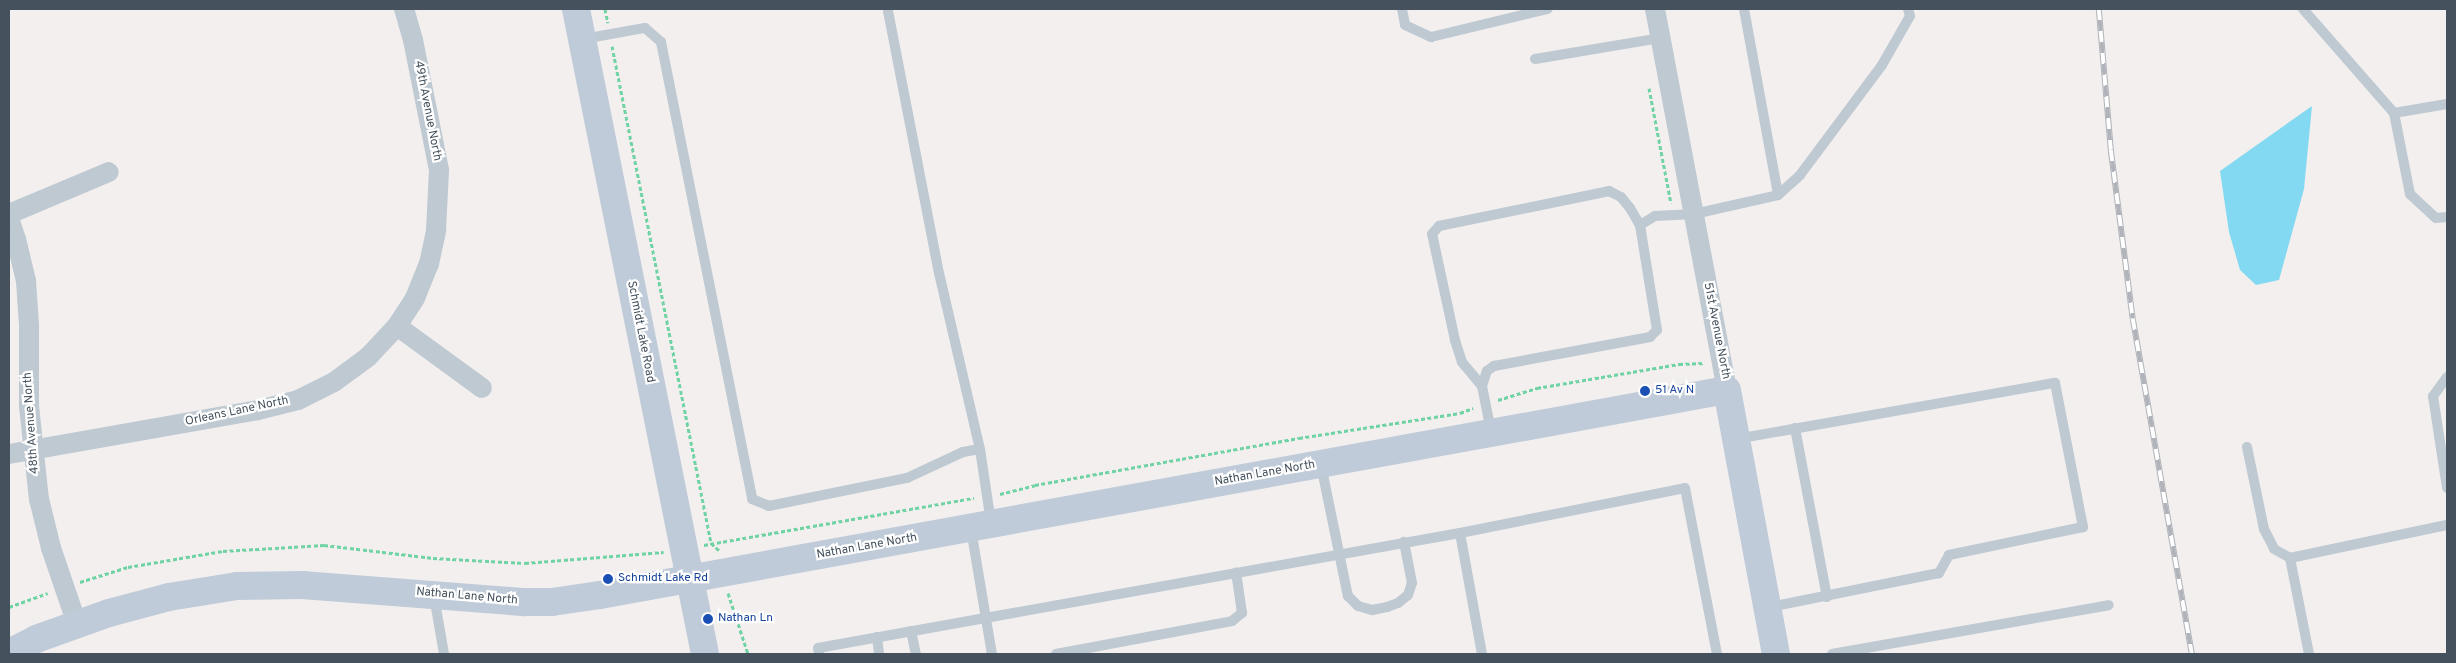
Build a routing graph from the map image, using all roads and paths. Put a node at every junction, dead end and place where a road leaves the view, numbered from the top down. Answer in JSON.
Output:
{"nodes":[{"id":1,"x":404,"y":9,"type":"edge"},
{"id":2,"x":576,"y":9,"type":"edge"},
{"id":3,"x":605,"y":9,"type":"edge"},
{"id":4,"x":1402,"y":9,"type":"edge"},
{"id":5,"x":1548,"y":9,"type":"edge"},
{"id":6,"x":1655,"y":9,"type":"edge"},
{"id":7,"x":1744,"y":9,"type":"edge"},
{"id":8,"x":1908,"y":9,"type":"edge"},
{"id":9,"x":2303,"y":9,"type":"edge"},
{"id":10,"x":888,"y":11,"type":"dead end"},
{"id":11,"x":610,"y":34,"type":"junction"},
{"id":12,"x":1661,"y":38,"type":"junction"},
{"id":13,"x":582,"y":39,"type":"junction"},
{"id":14,"x":1535,"y":59,"type":"dead end"},
{"id":15,"x":2447,"y":104,"type":"edge"},
{"id":16,"x":2394,"y":113,"type":"junction"},
{"id":17,"x":109,"y":172,"type":"dead end"},
{"id":18,"x":1778,"y":195,"type":"junction"},
{"id":19,"x":1694,"y":214,"type":"junction"},
{"id":20,"x":9,"y":216,"type":"edge"},
{"id":21,"x":2447,"y":217,"type":"edge"},
{"id":22,"x":1640,"y":225,"type":"junction"},
{"id":23,"x":397,"y":326,"type":"junction"},
{"id":24,"x":1722,"y":362,"type":"junction"},
{"id":25,"x":2447,"y":378,"type":"edge"},
{"id":26,"x":1482,"y":386,"type":"junction"},
{"id":27,"x":482,"y":388,"type":"dead end"},
{"id":28,"x":1727,"y":390,"type":"junction"},
{"id":29,"x":1486,"y":404,"type":"junction"},
{"id":30,"x":1795,"y":428,"type":"junction"},
{"id":31,"x":1491,"y":433,"type":"junction"},
{"id":32,"x":1735,"y":440,"type":"junction"},
{"id":33,"x":2247,"y":447,"type":"dead end"},
{"id":34,"x":980,"y":448,"type":"junction"},
{"id":35,"x":33,"y":450,"type":"junction"},
{"id":36,"x":9,"y":454,"type":"edge"},
{"id":37,"x":1321,"y":464,"type":"junction"},
{"id":38,"x":2447,"y":488,"type":"edge"},
{"id":39,"x":985,"y":496,"type":"junction"},
{"id":40,"x":2447,"y":525,"type":"edge"},
{"id":41,"x":981,"y":526,"type":"junction"},
{"id":42,"x":1460,"y":533,"type":"junction"},
{"id":43,"x":1404,"y":542,"type":"junction"},
{"id":44,"x":710,"y":543,"type":"junction"},
{"id":45,"x":684,"y":549,"type":"junction"},
{"id":46,"x":1341,"y":554,"type":"junction"},
{"id":47,"x":2290,"y":558,"type":"junction"},
{"id":48,"x":1236,"y":572,"type":"junction"},
{"id":49,"x":725,"y":573,"type":"junction"},
{"id":50,"x":689,"y":580,"type":"junction"},
{"id":51,"x":64,"y":587,"type":"junction"},
{"id":52,"x":434,"y":595,"type":"junction"},
{"id":53,"x":1827,"y":597,"type":"junction"},
{"id":54,"x":2109,"y":605,"type":"dead end"},
{"id":55,"x":9,"y":607,"type":"edge"},
{"id":56,"x":1767,"y":608,"type":"junction"},
{"id":57,"x":984,"y":618,"type":"junction"},
{"id":58,"x":77,"y":624,"type":"junction"},
{"id":59,"x":911,"y":631,"type":"junction"},
{"id":60,"x":876,"y":637,"type":"junction"},
{"id":61,"x":1885,"y":649,"type":"edge"},
{"id":62,"x":9,"y":653,"type":"edge"},
{"id":63,"x":444,"y":654,"type":"edge"},
{"id":64,"x":704,"y":654,"type":"edge"},
{"id":65,"x":748,"y":654,"type":"edge"},
{"id":66,"x":819,"y":654,"type":"edge"},
{"id":67,"x":880,"y":654,"type":"edge"},
{"id":68,"x":916,"y":654,"type":"edge"},
{"id":69,"x":992,"y":654,"type":"edge"},
{"id":70,"x":1056,"y":654,"type":"edge"},
{"id":71,"x":1482,"y":654,"type":"edge"},
{"id":72,"x":1717,"y":654,"type":"edge"},
{"id":73,"x":1776,"y":654,"type":"edge"},
{"id":74,"x":1836,"y":654,"type":"edge"},
{"id":75,"x":2309,"y":654,"type":"edge"}],
"edges":[{"from":1,"to":23,"type":"street","name":"49th Avenue North"},
{"from":2,"to":13,"type":"street","name":"Schmidt Lake Road"},
{"from":3,"to":11,"type":"path"},
{"from":4,"to":5,"type":"lane"},
{"from":6,"to":12,"type":"street","name":"51st Avenue North"},
{"from":7,"to":18,"type":"lane"},
{"from":8,"to":18,"type":"lane"},
{"from":9,"to":16,"type":"lane"},
{"from":10,"to":34,"type":"lane"},
{"from":11,"to":13,"type":"lane"},
{"from":11,"to":34,"type":"lane"},
{"from":11,"to":44,"type":"path"},
{"from":12,"to":14,"type":"lane"},
{"from":12,"to":19,"type":"street","name":"51st Avenue North"},
{"from":13,"to":45,"type":"street","name":"Schmidt Lake Road"},
{"from":15,"to":16,"type":"lane"},
{"from":16,"to":21,"type":"lane"},
{"from":17,"to":20,"type":"street"},
{"from":18,"to":19,"type":"lane"},
{"from":19,"to":22,"type":"lane"},
{"from":19,"to":24,"type":"street","name":"51st Avenue North"},
{"from":20,"to":35,"type":"street","name":"48th Avenue North"},
{"from":22,"to":26,"type":"lane"},
{"from":22,"to":26,"type":"lane"},
{"from":23,"to":27,"type":"street"},
{"from":23,"to":35,"type":"street","name":"Orleans Lane North"},
{"from":24,"to":28,"type":"street","name":"51st Avenue North"},
{"from":24,"to":29,"type":"path"},
{"from":25,"to":38,"type":"lane"},
{"from":26,"to":29,"type":"lane"},
{"from":28,"to":31,"type":"street","name":"Nathan Lane North"},
{"from":28,"to":32,"type":"street","name":"51st Avenue North"},
{"from":29,"to":31,"type":"lane"},
{"from":29,"to":39,"type":"path"},
{"from":30,"to":32,"type":"lane"},
{"from":30,"to":53,"type":"lane"},
{"from":30,"to":53,"type":"lane"},
{"from":31,"to":37,"type":"street","name":"Nathan Lane North"},
{"from":32,"to":56,"type":"street","name":"51st Avenue North"},
{"from":33,"to":47,"type":"lane"},
{"from":34,"to":39,"type":"lane"},
{"from":35,"to":36,"type":"street","name":"Orleans Lane North"},
{"from":35,"to":51,"type":"street","name":"48th Avenue North"},
{"from":37,"to":41,"type":"street","name":"Nathan Lane North"},
{"from":37,"to":46,"type":"lane"},
{"from":39,"to":41,"type":"lane"},
{"from":39,"to":44,"type":"path"},
{"from":40,"to":47,"type":"lane"},
{"from":41,"to":49,"type":"street","name":"Nathan Lane North"},
{"from":41,"to":57,"type":"lane"},
{"from":42,"to":43,"type":"lane"},
{"from":42,"to":71,"type":"lane"},
{"from":42,"to":72,"type":"lane"},
{"from":43,"to":46,"type":"lane"},
{"from":43,"to":46,"type":"lane"},
{"from":44,"to":45,"type":"path"},
{"from":44,"to":49,"type":"path"},
{"from":45,"to":50,"type":"street","name":"Schmidt Lake Road"},
{"from":45,"to":51,"type":"path"},
{"from":46,"to":48,"type":"lane"},
{"from":47,"to":75,"type":"lane"},
{"from":48,"to":57,"type":"lane"},
{"from":48,"to":70,"type":"lane"},
{"from":49,"to":50,"type":"street","name":"Nathan Lane North"},
{"from":49,"to":65,"type":"path"},
{"from":50,"to":52,"type":"street","name":"Nathan Lane North"},
{"from":50,"to":64,"type":"street","name":"Schmidt Lake Road"},
{"from":51,"to":55,"type":"path"},
{"from":51,"to":58,"type":"street","name":"48th Avenue North"},
{"from":52,"to":58,"type":"street","name":"Nathan Lane North"},
{"from":52,"to":63,"type":"lane"},
{"from":53,"to":56,"type":"lane"},
{"from":54,"to":61,"type":"lane"},
{"from":56,"to":73,"type":"street","name":"51st Avenue North"},
{"from":57,"to":59,"type":"lane"},
{"from":57,"to":69,"type":"lane"},
{"from":58,"to":62,"type":"street","name":"Nathan Lane North"},
{"from":59,"to":60,"type":"lane"},
{"from":59,"to":68,"type":"lane"},
{"from":60,"to":66,"type":"lane"},
{"from":60,"to":67,"type":"lane"},
{"from":61,"to":74,"type":"lane"}]}
